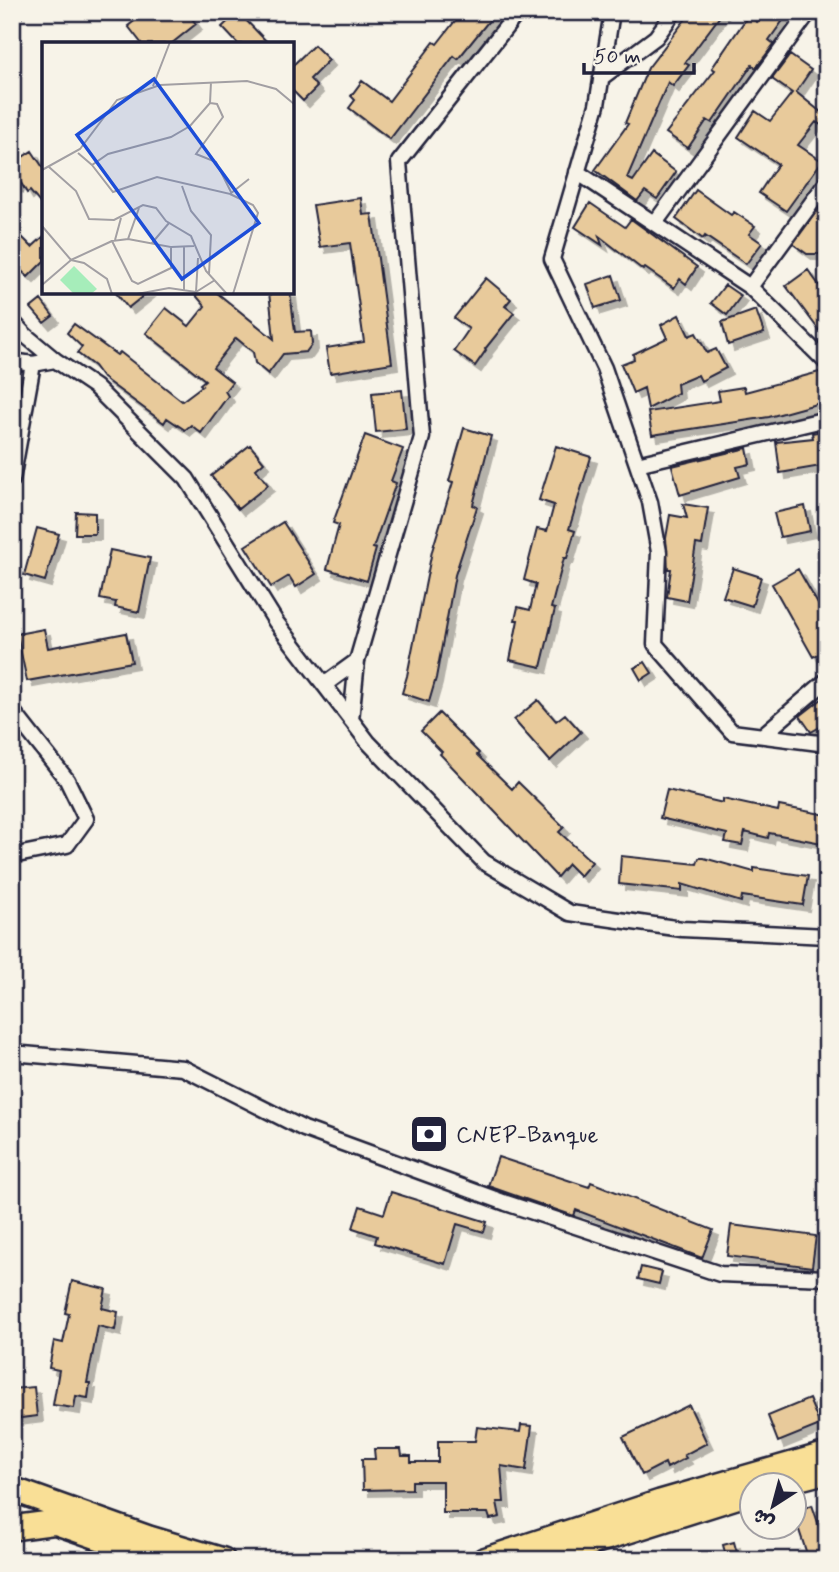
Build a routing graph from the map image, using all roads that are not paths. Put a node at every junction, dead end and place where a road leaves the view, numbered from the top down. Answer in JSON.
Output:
{"nodes":[{"id":1,"x":518,"y":12,"type":"edge"},
{"id":2,"x":612,"y":12,"type":"edge"},
{"id":3,"x":674,"y":12,"type":"edge"},
{"id":4,"x":808,"y":12,"type":"edge"},
{"id":5,"x":601,"y":78,"type":"junction"},
{"id":6,"x":577,"y":172,"type":"junction"},
{"id":7,"x":827,"y":182,"type":"edge"},
{"id":8,"x":655,"y":223,"type":"junction"},
{"id":9,"x":750,"y":287,"type":"junction"},
{"id":10,"x":12,"y":321,"type":"edge"},
{"id":11,"x":55,"y":359,"type":"junction"},
{"id":12,"x":12,"y":361,"type":"edge"},
{"id":13,"x":827,"y":363,"type":"edge"},
{"id":14,"x":33,"y":364,"type":"junction"},
{"id":15,"x":827,"y":419,"type":"edge"},
{"id":16,"x":637,"y":464,"type":"junction"},
{"id":17,"x":12,"y":480,"type":"edge"},
{"id":18,"x":357,"y":661,"type":"junction"},
{"id":19,"x":827,"y":680,"type":"edge"},
{"id":20,"x":324,"y":685,"type":"junction"},
{"id":21,"x":12,"y":710,"type":"edge"},
{"id":22,"x":351,"y":720,"type":"junction"},
{"id":23,"x":763,"y":735,"type":"junction"},
{"id":24,"x":827,"y":744,"type":"edge"},
{"id":25,"x":12,"y":856,"type":"edge"},
{"id":26,"x":827,"y":936,"type":"edge"},
{"id":27,"x":12,"y":1053,"type":"edge"},
{"id":28,"x":827,"y":1278,"type":"edge"},
{"id":29,"x":827,"y":1454,"type":"edge"},
{"id":30,"x":827,"y":1471,"type":"edge"},
{"id":31,"x":808,"y":1476,"type":"edge"},
{"id":32,"x":13,"y":1494,"type":"edge"},
{"id":33,"x":738,"y":1496,"type":"edge"},
{"id":34,"x":57,"y":1522,"type":"junction"},
{"id":35,"x":12,"y":1528,"type":"edge"},
{"id":36,"x":164,"y":1560,"type":"edge"},
{"id":37,"x":223,"y":1560,"type":"edge"},
{"id":38,"x":484,"y":1560,"type":"edge"},
{"id":39,"x":537,"y":1560,"type":"edge"}],
"edges":[{"from":1,"to":18,"type":"street"},
{"from":2,"to":5,"type":"street"},
{"from":3,"to":5,"type":"street"},
{"from":4,"to":8,"type":"street"},
{"from":5,"to":6,"type":"street"},
{"from":6,"to":8,"type":"street"},
{"from":6,"to":16,"type":"street"},
{"from":7,"to":9,"type":"street"},
{"from":8,"to":9,"type":"street"},
{"from":9,"to":13,"type":"street"},
{"from":10,"to":11,"type":"street"},
{"from":11,"to":14,"type":"street"},
{"from":11,"to":20,"type":"street"},
{"from":12,"to":14,"type":"street"},
{"from":14,"to":17,"type":"street"},
{"from":15,"to":16,"type":"street"},
{"from":16,"to":23,"type":"street"},
{"from":18,"to":20,"type":"street"},
{"from":18,"to":22,"type":"street"},
{"from":19,"to":23,"type":"street"},
{"from":20,"to":22,"type":"street"},
{"from":21,"to":25,"type":"street"},
{"from":22,"to":26,"type":"street"},
{"from":23,"to":24,"type":"street"},
{"from":27,"to":28,"type":"street"},
{"from":29,"to":38,"type":"main road"},
{"from":30,"to":31,"type":"main road"},
{"from":32,"to":34,"type":"main road"},
{"from":32,"to":37,"type":"main road"},
{"from":33,"to":39,"type":"main road"},
{"from":34,"to":35,"type":"main road"},
{"from":34,"to":36,"type":"main road"}]}
